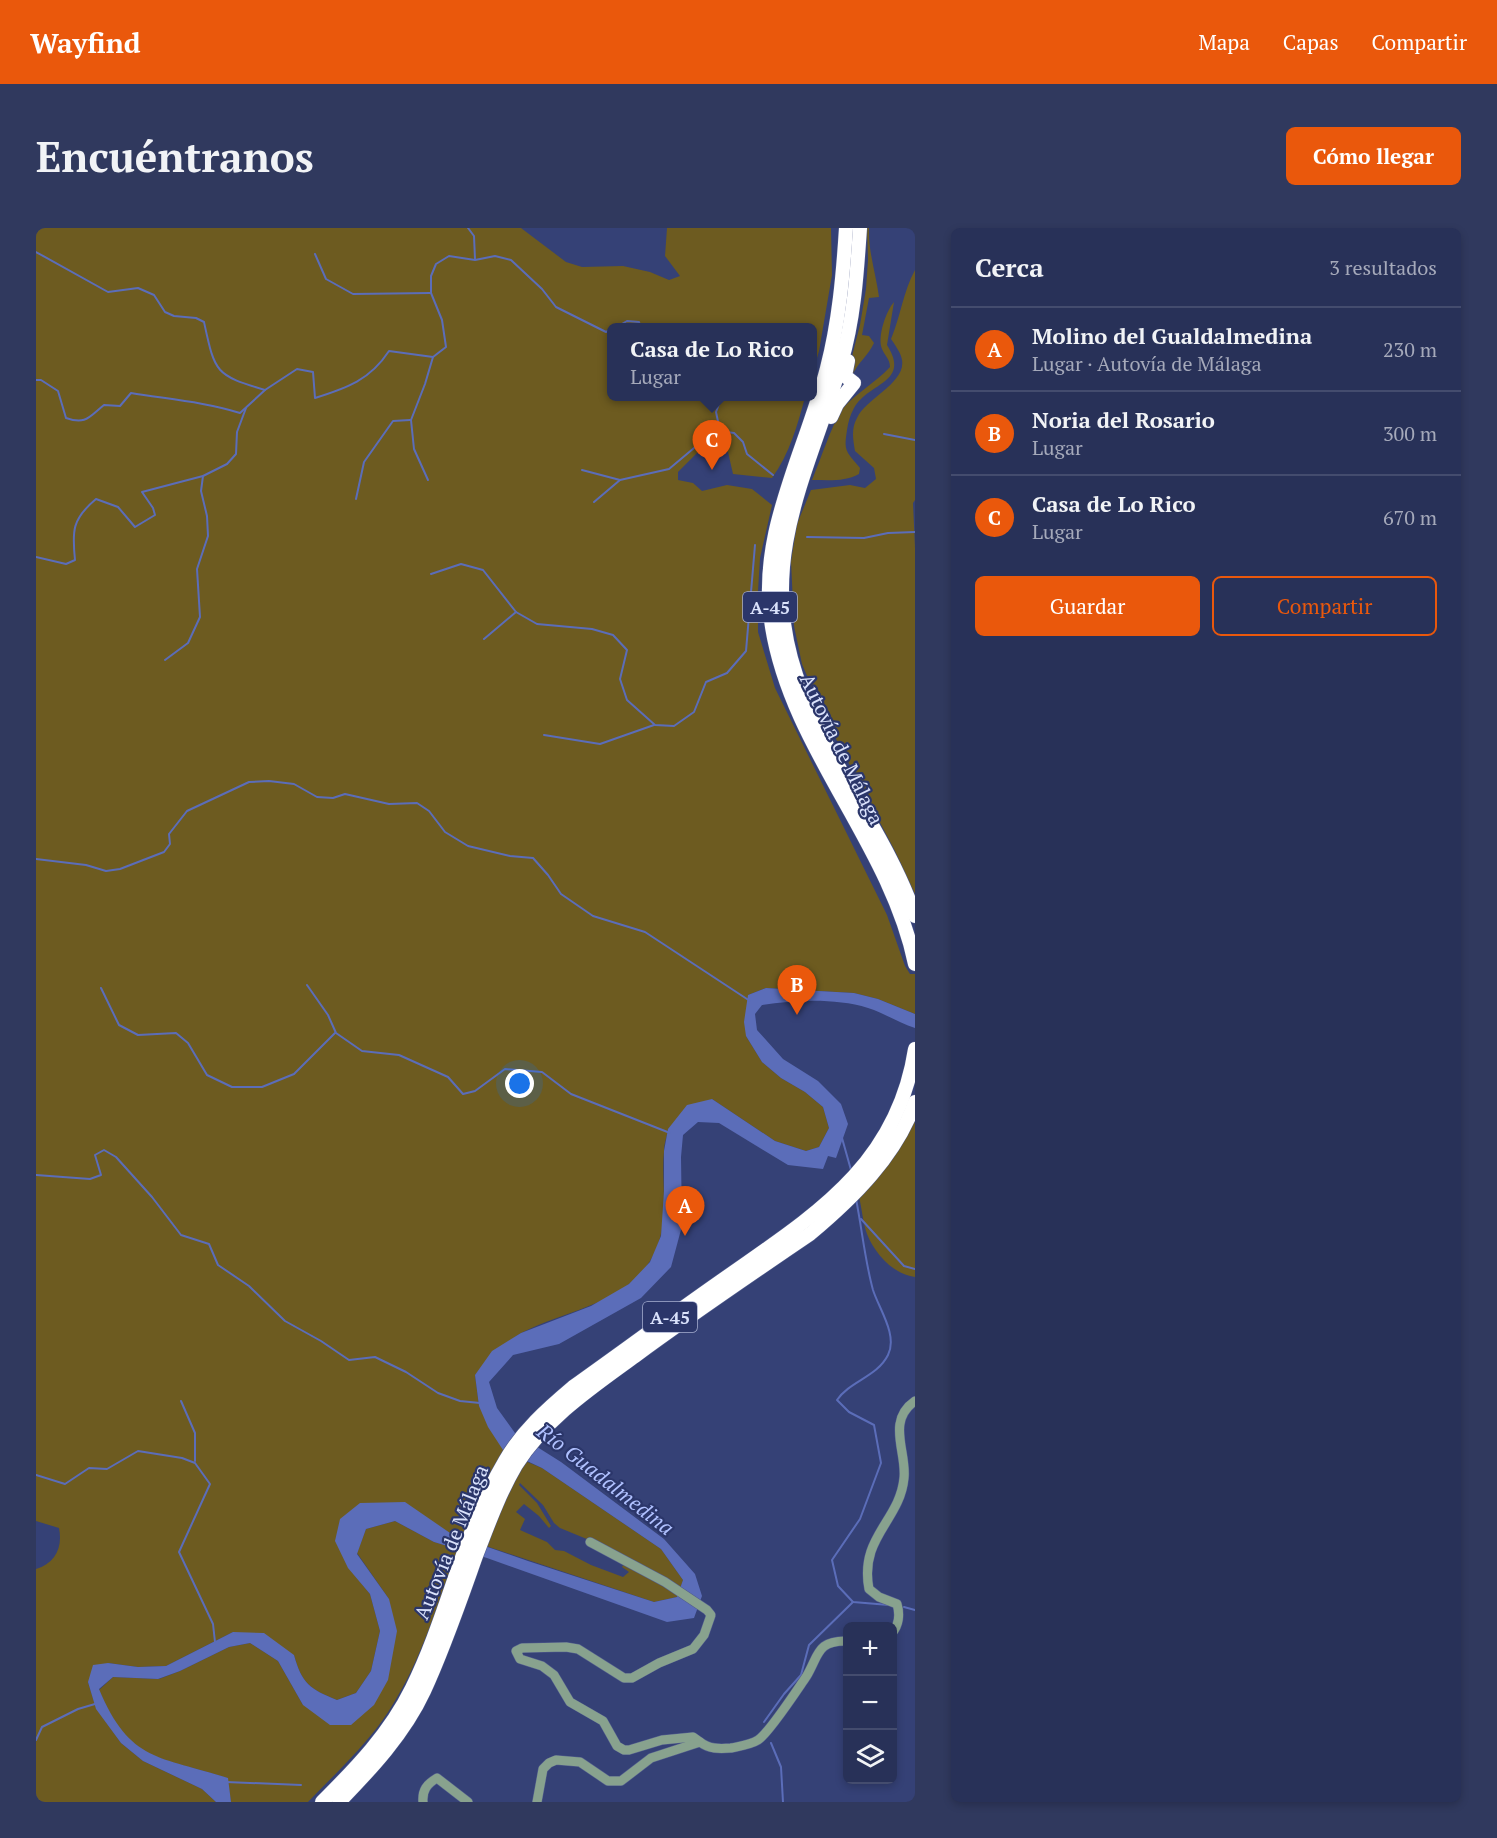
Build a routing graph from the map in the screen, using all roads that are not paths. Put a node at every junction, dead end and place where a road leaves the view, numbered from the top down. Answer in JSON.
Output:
{"nodes":[{"id":1,"x":846,"y":228,"type":"edge"},
{"id":2,"x":860,"y":228,"type":"edge"},
{"id":3,"x":817,"y":398,"type":"edge"},
{"id":4,"x":816,"y":401,"type":"edge"},
{"id":5,"x":915,"y":916,"type":"edge"},
{"id":6,"x":915,"y":964,"type":"edge"},
{"id":7,"x":915,"y":1049,"type":"edge"},
{"id":8,"x":915,"y":1102,"type":"edge"},
{"id":9,"x":892,"y":1136,"type":"junction"},
{"id":10,"x":915,"y":1401,"type":"edge"},
{"id":11,"x":590,"y":1542,"type":"dead end"},
{"id":12,"x":463,"y":1575,"type":"junction"},
{"id":13,"x":897,"y":1624,"type":"edge"},
{"id":14,"x":843,"y":1641,"type":"edge"},
{"id":15,"x":700,"y":1742,"type":"junction"},
{"id":16,"x":322,"y":1802,"type":"edge"},
{"id":17,"x":339,"y":1802,"type":"edge"},
{"id":18,"x":423,"y":1802,"type":"edge"},
{"id":19,"x":468,"y":1802,"type":"edge"},
{"id":20,"x":537,"y":1802,"type":"edge"}],
"edges":[{"from":1,"to":3,"type":"highway","name":"Autovía de Málaga","number":"A-45"},
{"from":2,"to":5,"type":"highway","name":"Autovía de Málaga","number":"A-45"},
{"from":4,"to":6,"type":"highway","name":"Autovía de Málaga","number":"A-45"},
{"from":7,"to":9,"type":"highway","name":"Autovía de Málaga","number":"A-45"},
{"from":8,"to":9,"type":"highway","name":"Autovía de Málaga","number":"A-45"},
{"from":9,"to":12,"type":"highway","name":"Autovía de Málaga","number":"A-45"},
{"from":10,"to":13,"type":"street"},
{"from":11,"to":15,"type":"street"},
{"from":12,"to":16,"type":"highway","name":"Autovía de Málaga","number":"A-45"},
{"from":12,"to":17,"type":"highway","name":"Autovía de Málaga","number":"A-45"},
{"from":14,"to":15,"type":"street"},
{"from":15,"to":20,"type":"street"},
{"from":18,"to":19,"type":"street"}]}
